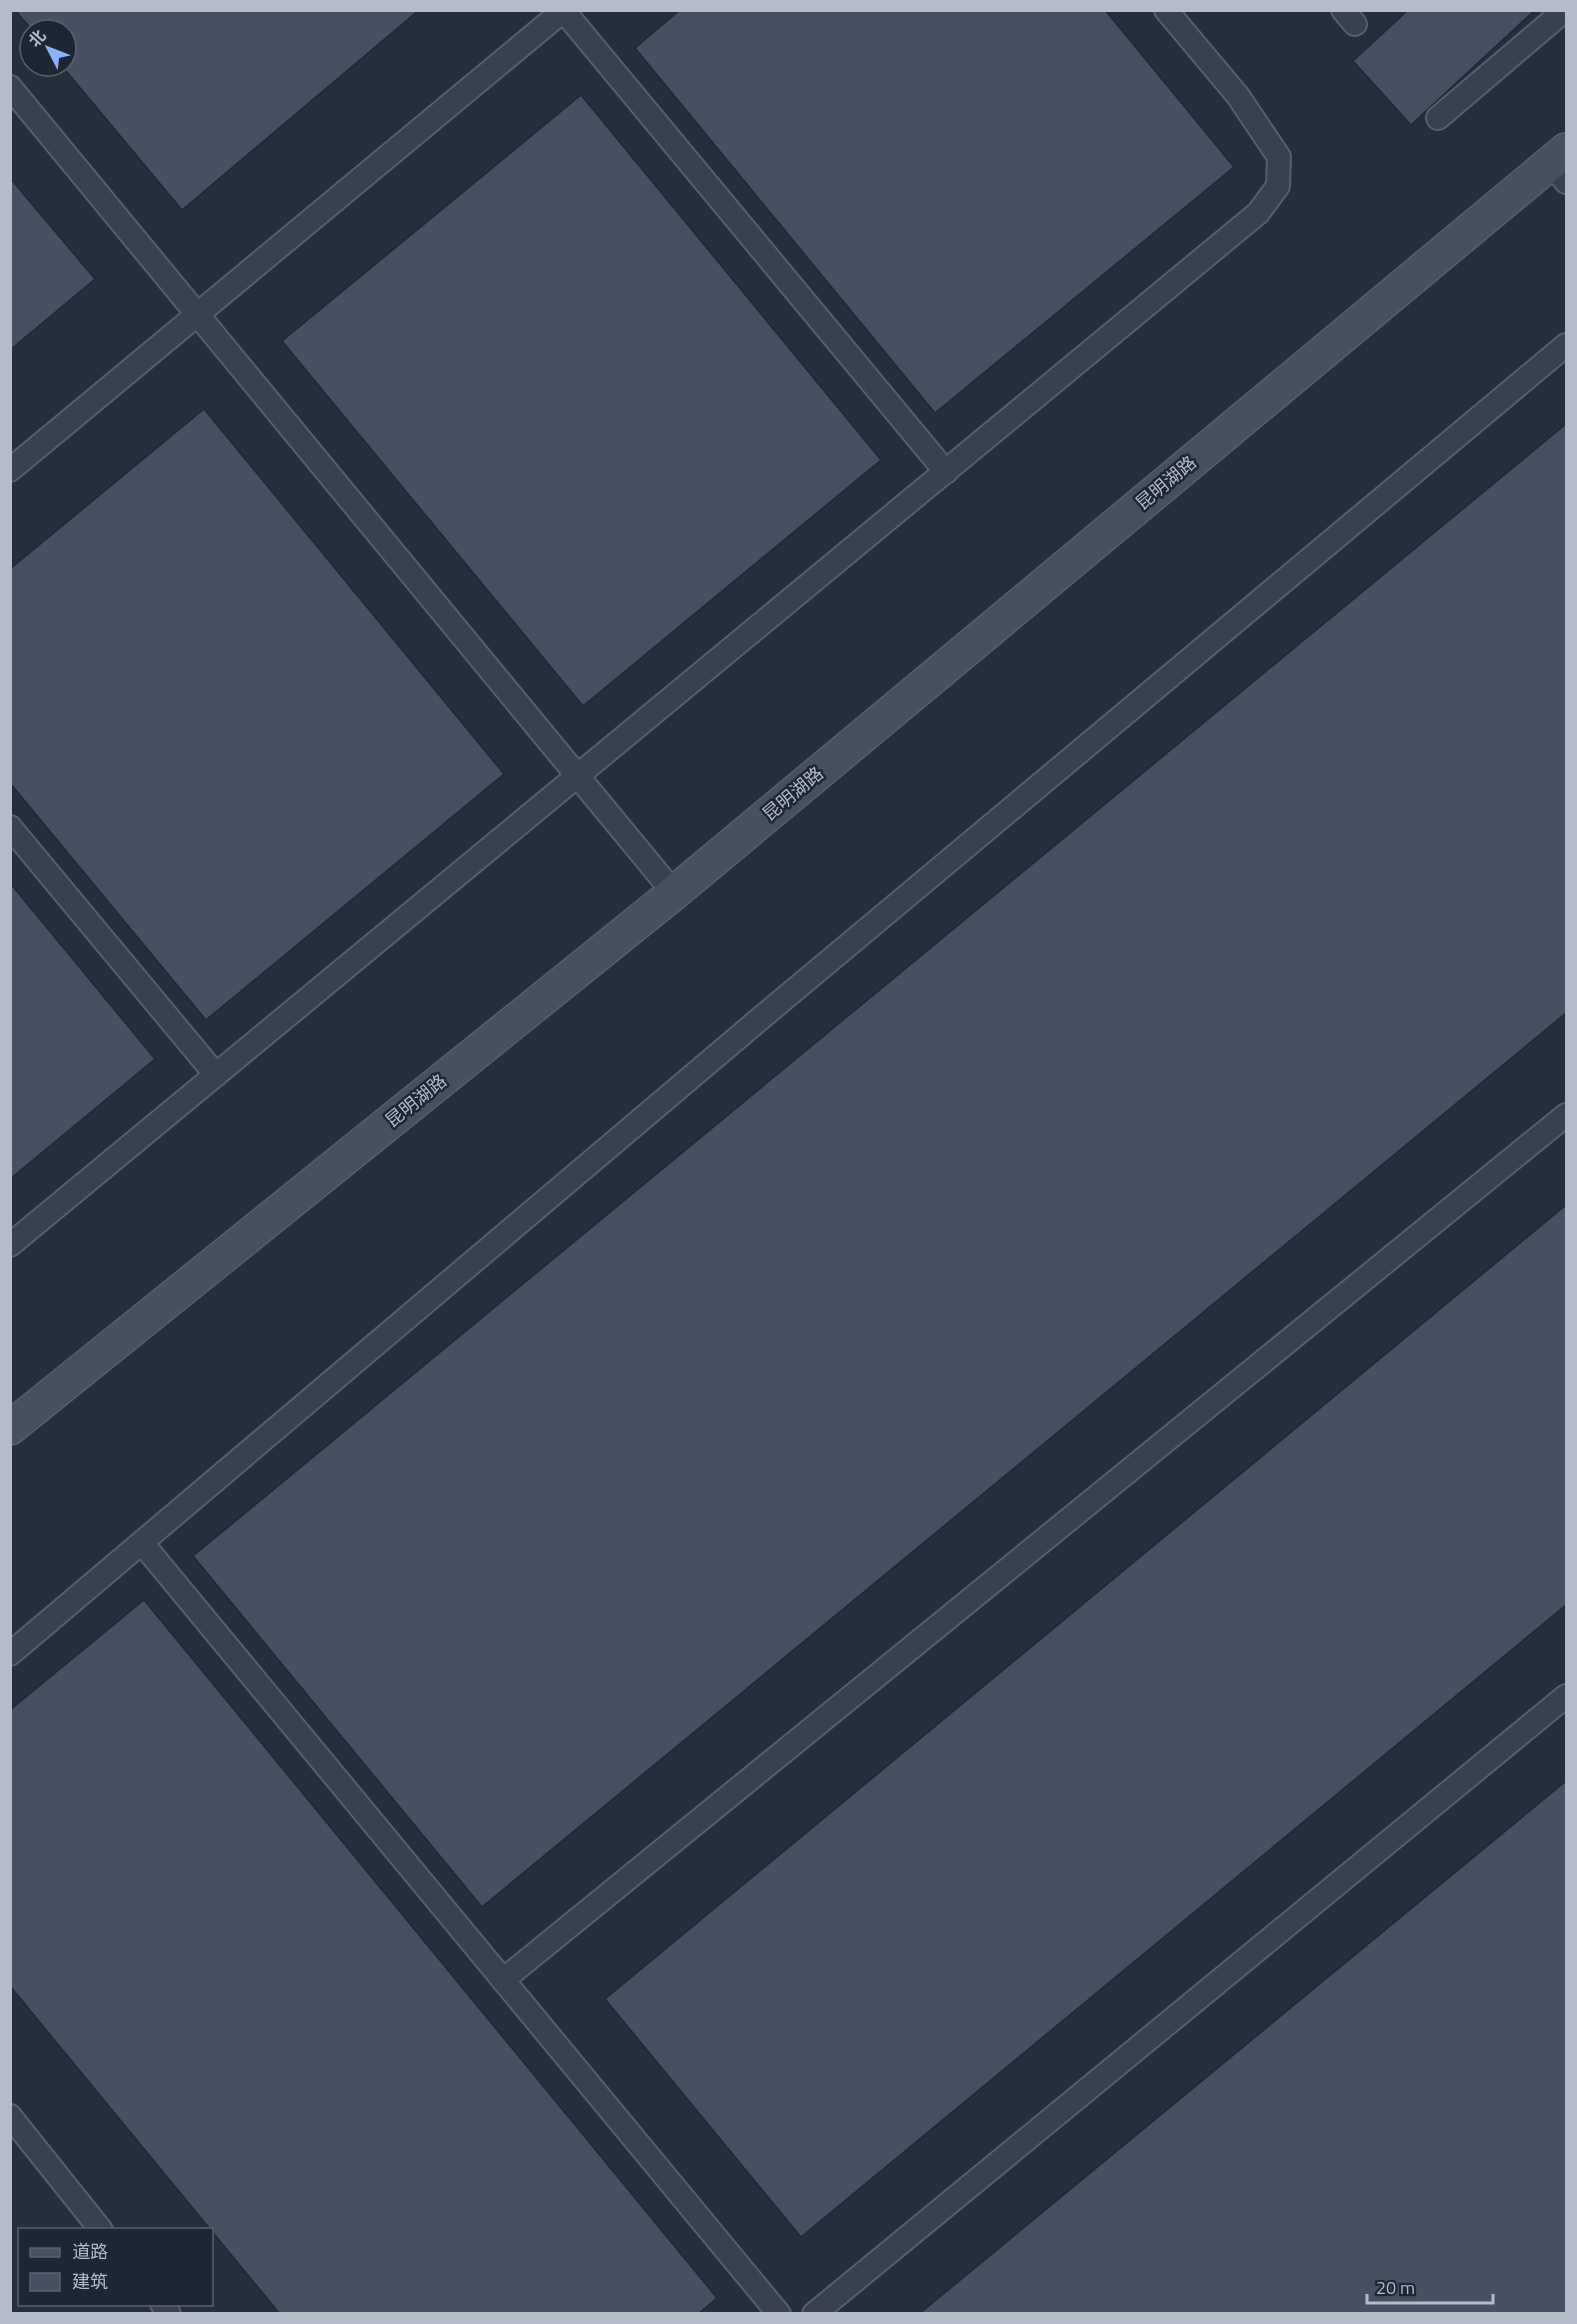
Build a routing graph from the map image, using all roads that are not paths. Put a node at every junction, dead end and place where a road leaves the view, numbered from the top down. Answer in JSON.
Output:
{"nodes":[{"id":1,"x":1166,"y":10,"type":"edge"},
{"id":2,"x":1565,"y":10,"type":"edge"},
{"id":3,"x":564,"y":11,"type":"edge"},
{"id":4,"x":10,"y":87,"type":"edge"},
{"id":5,"x":1438,"y":118,"type":"dead end"},
{"id":6,"x":1561,"y":165,"type":"edge"},
{"id":7,"x":198,"y":314,"type":"junction"},
{"id":8,"x":1566,"y":345,"type":"edge"},
{"id":9,"x":10,"y":470,"type":"edge"},
{"id":10,"x":946,"y":472,"type":"junction"},
{"id":11,"x":578,"y":776,"type":"junction"},
{"id":12,"x":10,"y":827,"type":"edge"},
{"id":13,"x":674,"y":893,"type":"junction"},
{"id":14,"x":216,"y":1075,"type":"junction"},
{"id":15,"x":1566,"y":1115,"type":"edge"},
{"id":16,"x":10,"y":1245,"type":"edge"},
{"id":17,"x":10,"y":1428,"type":"edge"},
{"id":18,"x":142,"y":1543,"type":"junction"},
{"id":19,"x":10,"y":1654,"type":"edge"},
{"id":20,"x":1566,"y":1696,"type":"edge"},
{"id":21,"x":503,"y":1980,"type":"junction"},
{"id":22,"x":10,"y":2116,"type":"edge"},
{"id":23,"x":100,"y":2228,"type":"edge"},
{"id":24,"x":779,"y":2313,"type":"edge"},
{"id":25,"x":814,"y":2313,"type":"edge"}],
"edges":[{"from":1,"to":10,"type":"lane"},
{"from":2,"to":5,"type":"lane"},
{"from":3,"to":7,"type":"lane"},
{"from":3,"to":10,"type":"lane"},
{"from":4,"to":7,"type":"lane"},
{"from":6,"to":13,"type":"street","name":"昆明湖路"},
{"from":7,"to":9,"type":"lane"},
{"from":7,"to":11,"type":"lane"},
{"from":8,"to":18,"type":"lane"},
{"from":10,"to":11,"type":"lane"},
{"from":11,"to":13,"type":"lane"},
{"from":11,"to":14,"type":"lane"},
{"from":12,"to":14,"type":"lane"},
{"from":13,"to":17,"type":"street","name":"昆明湖路"},
{"from":14,"to":16,"type":"lane"},
{"from":15,"to":21,"type":"lane"},
{"from":18,"to":19,"type":"lane"},
{"from":18,"to":21,"type":"lane"},
{"from":20,"to":25,"type":"lane"},
{"from":21,"to":24,"type":"lane"},
{"from":22,"to":23,"type":"lane"}]}
